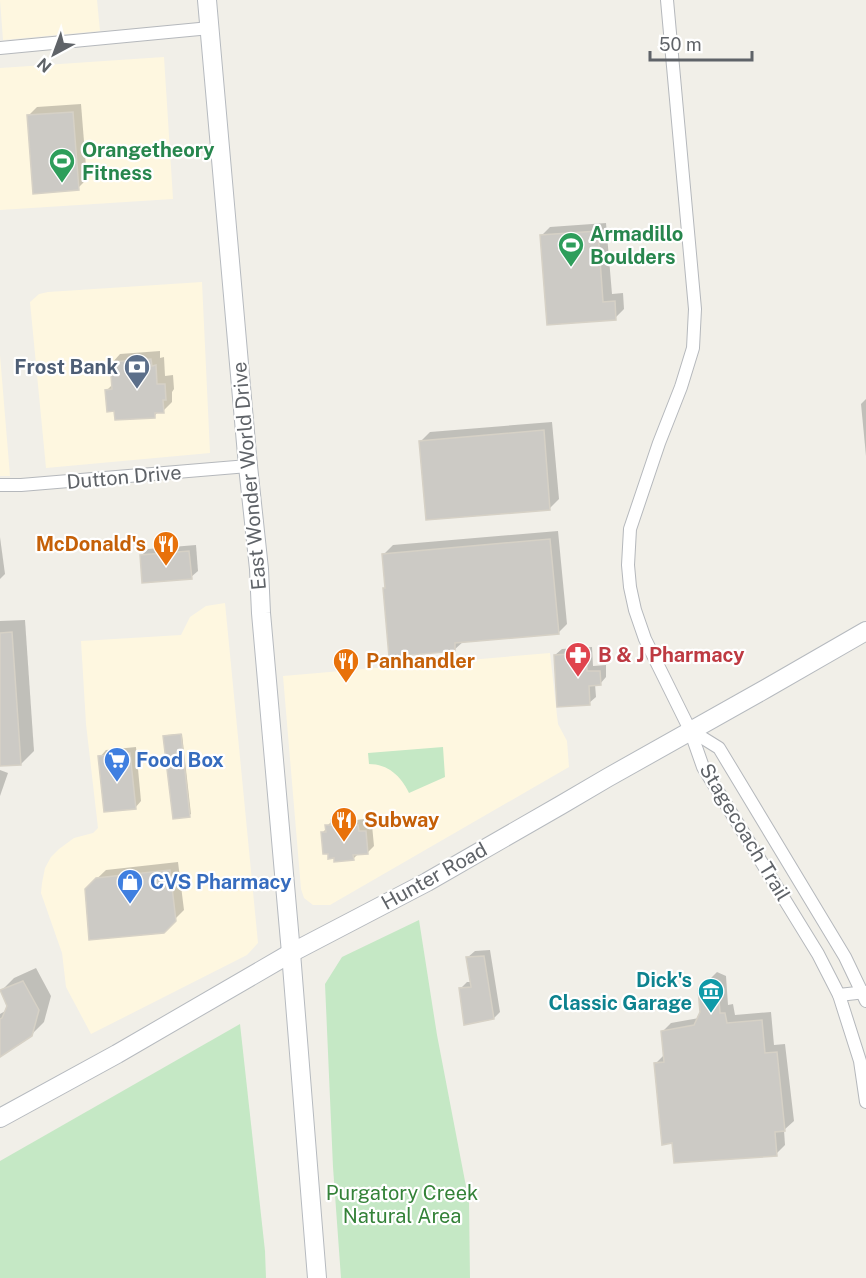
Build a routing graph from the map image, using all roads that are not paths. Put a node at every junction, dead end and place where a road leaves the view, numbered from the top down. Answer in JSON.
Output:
{"nodes":[{"id":1,"x":207,"y":0,"type":"edge"},
{"id":2,"x":668,"y":0,"type":"edge"},
{"id":3,"x":210,"y":28,"type":"junction"},
{"id":4,"x":0,"y":48,"type":"edge"},
{"id":5,"x":248,"y":466,"type":"junction"},
{"id":6,"x":0,"y":485,"type":"edge"},
{"id":7,"x":866,"y":631,"type":"edge"},
{"id":8,"x":690,"y":730,"type":"junction"},
{"id":9,"x":291,"y":952,"type":"junction"},
{"id":10,"x":839,"y":995,"type":"junction"},
{"id":11,"x":865,"y":995,"type":"edge"},
{"id":12,"x":866,"y":1102,"type":"edge"},
{"id":13,"x":0,"y":1118,"type":"edge"},
{"id":14,"x":316,"y":1278,"type":"edge"}],
"edges":[{"from":1,"to":3,"type":"main road","name":"East Wonder World Drive"},
{"from":2,"to":8,"type":"street"},
{"from":3,"to":4,"type":"street"},
{"from":3,"to":5,"type":"main road","name":"East Wonder World Drive"},
{"from":5,"to":6,"type":"street","name":"Dutton Drive"},
{"from":5,"to":9,"type":"main road","name":"East Wonder World Drive"},
{"from":7,"to":8,"type":"main road","name":"Hunter Road"},
{"from":8,"to":9,"type":"main road","name":"Hunter Road"},
{"from":8,"to":10,"type":"street","name":"Stagecoach Trail"},
{"from":8,"to":11,"type":"street","name":"Stagecoach Trail"},
{"from":9,"to":13,"type":"main road","name":"Hunter Road"},
{"from":9,"to":14,"type":"main road","name":"East Wonder World Drive"},
{"from":10,"to":11,"type":"street"},
{"from":10,"to":12,"type":"street","name":"Stagecoach Trail"}]}
